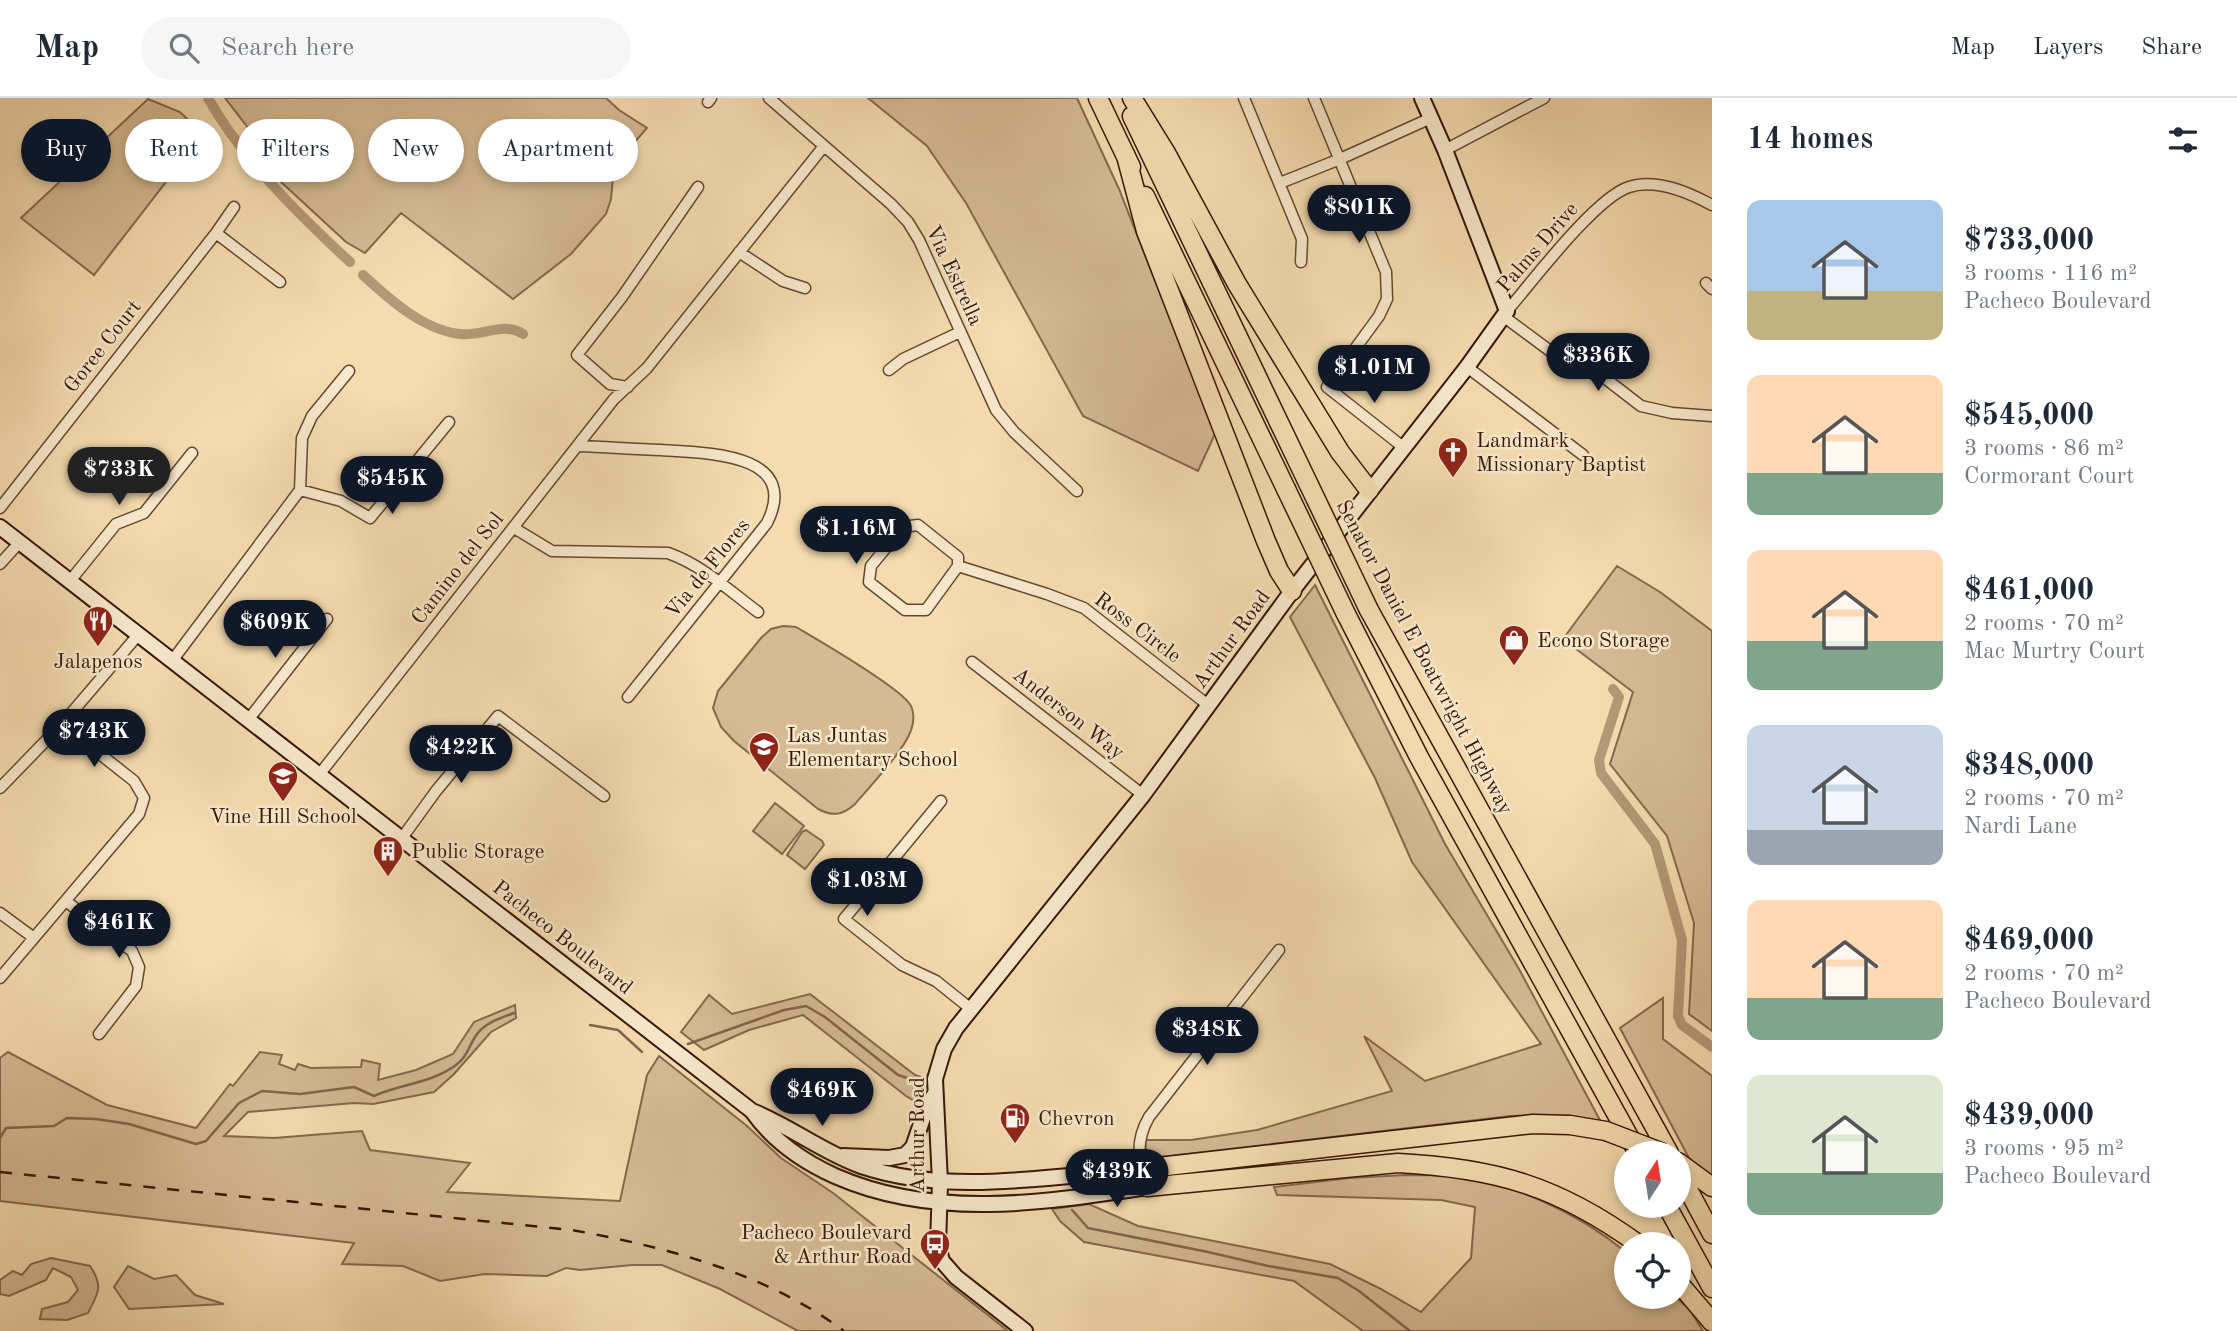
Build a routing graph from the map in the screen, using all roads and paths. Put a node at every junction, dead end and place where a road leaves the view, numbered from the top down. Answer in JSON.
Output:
{"nodes":[{"id":1,"x":769,"y":98,"type":"edge"},
{"id":2,"x":1098,"y":98,"type":"edge"},
{"id":3,"x":1123,"y":98,"type":"edge"},
{"id":4,"x":1132,"y":98,"type":"edge"},
{"id":5,"x":1244,"y":98,"type":"edge"},
{"id":6,"x":1314,"y":98,"type":"edge"},
{"id":7,"x":1422,"y":98,"type":"edge"},
{"id":8,"x":1544,"y":98,"type":"edge"},
{"id":9,"x":1430,"y":118,"type":"junction"},
{"id":10,"x":824,"y":146,"type":"junction"},
{"id":11,"x":1445,"y":150,"type":"junction"},
{"id":12,"x":1126,"y":156,"type":"junction"},
{"id":13,"x":1340,"y":159,"type":"junction"},
{"id":14,"x":1280,"y":183,"type":"junction"},
{"id":15,"x":698,"y":187,"type":"dead end"},
{"id":16,"x":1712,"y":205,"type":"edge"},
{"id":17,"x":234,"y":207,"type":"dead end"},
{"id":18,"x":216,"y":233,"type":"junction"},
{"id":19,"x":738,"y":252,"type":"junction"},
{"id":20,"x":1301,"y":262,"type":"dead end"},
{"id":21,"x":280,"y":282,"type":"dead end"},
{"id":22,"x":805,"y":288,"type":"dead end"},
{"id":23,"x":1505,"y":314,"type":"junction"},
{"id":24,"x":960,"y":332,"type":"junction"},
{"id":25,"x":1467,"y":367,"type":"junction"},
{"id":26,"x":889,"y":370,"type":"dead end"},
{"id":27,"x":349,"y":371,"type":"dead end"},
{"id":28,"x":628,"y":387,"type":"junction"},
{"id":29,"x":1712,"y":416,"type":"edge"},
{"id":30,"x":449,"y":422,"type":"dead end"},
{"id":31,"x":579,"y":446,"type":"junction"},
{"id":32,"x":1403,"y":447,"type":"junction"},
{"id":33,"x":192,"y":453,"type":"dead end"},
{"id":34,"x":1583,"y":455,"type":"dead end"},
{"id":35,"x":300,"y":490,"type":"junction"},
{"id":36,"x":1369,"y":490,"type":"junction"},
{"id":37,"x":1077,"y":491,"type":"dead end"},
{"id":38,"x":0,"y":508,"type":"edge"},
{"id":39,"x":0,"y":527,"type":"edge"},
{"id":40,"x":514,"y":528,"type":"junction"},
{"id":41,"x":20,"y":542,"type":"junction"},
{"id":42,"x":0,"y":564,"type":"edge"},
{"id":43,"x":958,"y":566,"type":"junction"},
{"id":44,"x":70,"y":581,"type":"junction"},
{"id":45,"x":719,"y":582,"type":"junction"},
{"id":46,"x":1292,"y":591,"type":"junction"},
{"id":47,"x":758,"y":612,"type":"dead end"},
{"id":48,"x":327,"y":619,"type":"dead end"},
{"id":49,"x":138,"y":635,"type":"junction"},
{"id":50,"x":172,"y":661,"type":"junction"},
{"id":51,"x":972,"y":662,"type":"dead end"},
{"id":52,"x":628,"y":697,"type":"dead end"},
{"id":53,"x":1209,"y":705,"type":"junction"},
{"id":54,"x":248,"y":720,"type":"junction"},
{"id":55,"x":62,"y":724,"type":"junction"},
{"id":56,"x":319,"y":775,"type":"junction"},
{"id":57,"x":0,"y":788,"type":"edge"},
{"id":58,"x":1143,"y":795,"type":"junction"},
{"id":59,"x":604,"y":796,"type":"dead end"},
{"id":60,"x":942,"y":801,"type":"dead end"},
{"id":61,"x":402,"y":838,"type":"junction"},
{"id":62,"x":67,"y":902,"type":"junction"},
{"id":63,"x":0,"y":913,"type":"edge"},
{"id":64,"x":34,"y":938,"type":"junction"},
{"id":65,"x":1279,"y":950,"type":"dead end"},
{"id":66,"x":0,"y":978,"type":"edge"},
{"id":67,"x":971,"y":1009,"type":"junction"},
{"id":68,"x":99,"y":1034,"type":"dead end"},
{"id":69,"x":935,"y":1093,"type":"junction"},
{"id":70,"x":752,"y":1111,"type":"junction"},
{"id":71,"x":1631,"y":1141,"type":"edge"},
{"id":72,"x":1632,"y":1141,"type":"edge"},
{"id":73,"x":1662,"y":1141,"type":"edge"},
{"id":74,"x":840,"y":1156,"type":"junction"},
{"id":75,"x":1141,"y":1169,"type":"junction"},
{"id":76,"x":1691,"y":1170,"type":"edge"},
{"id":77,"x":940,"y":1182,"type":"junction"},
{"id":78,"x":1147,"y":1187,"type":"junction"},
{"id":79,"x":1712,"y":1187,"type":"edge"},
{"id":80,"x":1691,"y":1195,"type":"edge"},
{"id":81,"x":939,"y":1203,"type":"junction"},
{"id":82,"x":1674,"y":1218,"type":"edge"},
{"id":83,"x":1621,"y":1232,"type":"edge"},
{"id":84,"x":1712,"y":1234,"type":"edge"},
{"id":85,"x":1712,"y":1287,"type":"edge"},
{"id":86,"x":1691,"y":1297,"type":"edge"},
{"id":87,"x":1712,"y":1322,"type":"edge"},
{"id":88,"x":1025,"y":1331,"type":"edge"}],
"edges":[{"from":1,"to":10,"type":"street","name":"Via Estrella"},
{"from":2,"to":12,"type":"highway"},
{"from":3,"to":73,"type":"highway","name":"Senator Daniel E Boatwright Highway","bridge":true},
{"from":4,"to":36,"type":"highway"},
{"from":5,"to":14,"type":"street"},
{"from":6,"to":13,"type":"street"},
{"from":7,"to":9,"type":"main road"},
{"from":8,"to":11,"type":"street"},
{"from":9,"to":11,"type":"main road"},
{"from":9,"to":13,"type":"street"},
{"from":10,"to":19,"type":"street","name":"Camino del Sol"},
{"from":10,"to":24,"type":"street","name":"Via Estrella"},
{"from":11,"to":23,"type":"main road"},
{"from":12,"to":46,"type":"highway"},
{"from":12,"to":71,"type":"highway","bridge":true},
{"from":13,"to":14,"type":"street"},
{"from":13,"to":32,"type":"street"},
{"from":14,"to":20,"type":"street"},
{"from":15,"to":28,"type":"street"},
{"from":16,"to":23,"type":"street","name":"Palms Drive"},
{"from":17,"to":18,"type":"street","name":"Goree Court"},
{"from":18,"to":21,"type":"street"},
{"from":18,"to":38,"type":"street","name":"Goree Court"},
{"from":19,"to":22,"type":"street"},
{"from":19,"to":28,"type":"street","name":"Camino del Sol"},
{"from":23,"to":25,"type":"main road","name":"Arthur Road"},
{"from":23,"to":29,"type":"street"},
{"from":24,"to":26,"type":"street"},
{"from":24,"to":37,"type":"street","name":"Via Estrella"},
{"from":25,"to":32,"type":"main road","name":"Arthur Road"},
{"from":25,"to":34,"type":"street"},
{"from":27,"to":35,"type":"street"},
{"from":28,"to":31,"type":"street","name":"Camino del Sol"},
{"from":30,"to":35,"type":"street"},
{"from":31,"to":40,"type":"street","name":"Camino del Sol"},
{"from":31,"to":45,"type":"street","name":"Via de Flores"},
{"from":32,"to":36,"type":"main road","name":"Arthur Road"},
{"from":33,"to":44,"type":"street"},
{"from":35,"to":50,"type":"street"},
{"from":36,"to":46,"type":"main road","name":"Arthur Road"},
{"from":39,"to":41,"type":"main road","name":"Pacheco Boulevard"},
{"from":40,"to":45,"type":"street"},
{"from":40,"to":56,"type":"street","name":"Camino del Sol"},
{"from":41,"to":42,"type":"street"},
{"from":41,"to":44,"type":"main road","name":"Pacheco Boulevard"},
{"from":43,"to":43,"type":"street"},
{"from":43,"to":53,"type":"street","name":"Ross Circle"},
{"from":44,"to":49,"type":"main road","name":"Pacheco Boulevard"},
{"from":45,"to":47,"type":"street"},
{"from":45,"to":52,"type":"street","name":"Via de Flores"},
{"from":46,"to":53,"type":"main road","name":"Arthur Road"},
{"from":48,"to":54,"type":"street"},
{"from":49,"to":50,"type":"main road","name":"Pacheco Boulevard"},
{"from":49,"to":55,"type":"street"},
{"from":50,"to":54,"type":"main road","name":"Pacheco Boulevard"},
{"from":51,"to":58,"type":"street","name":"Anderson Way"},
{"from":53,"to":58,"type":"main road","name":"Arthur Road"},
{"from":54,"to":56,"type":"main road","name":"Pacheco Boulevard"},
{"from":55,"to":57,"type":"street"},
{"from":55,"to":62,"type":"street"},
{"from":56,"to":61,"type":"main road","name":"Pacheco Boulevard"},
{"from":58,"to":67,"type":"main road","name":"Arthur Road"},
{"from":59,"to":61,"type":"street"},
{"from":60,"to":67,"type":"street"},
{"from":61,"to":70,"type":"main road","name":"Pacheco Boulevard"},
{"from":62,"to":64,"type":"street"},
{"from":62,"to":68,"type":"street"},
{"from":63,"to":64,"type":"street"},
{"from":64,"to":66,"type":"street"},
{"from":65,"to":75,"type":"street"},
{"from":67,"to":69,"type":"main road","name":"Arthur Road"},
{"from":69,"to":74,"type":"main road"},
{"from":69,"to":77,"type":"main road","name":"Arthur Road"},
{"from":70,"to":74,"type":"main road","name":"Pacheco Boulevard"},
{"from":70,"to":81,"type":"main road","name":"Pacheco Boulevard"},
{"from":72,"to":75,"type":"highway","bridge":true},
{"from":74,"to":77,"type":"main road","name":"Pacheco Boulevard"},
{"from":75,"to":77,"type":"main road","name":"Pacheco Boulevard"},
{"from":75,"to":78,"type":"street"},
{"from":76,"to":79,"type":"highway"},
{"from":77,"to":81,"type":"main road","name":"Arthur Road"},
{"from":78,"to":81,"type":"main road","name":"Pacheco Boulevard"},
{"from":78,"to":83,"type":"highway"},
{"from":80,"to":84,"type":"highway"},
{"from":81,"to":88,"type":"main road"},
{"from":82,"to":85,"type":"highway"},
{"from":86,"to":87,"type":"highway"}]}
